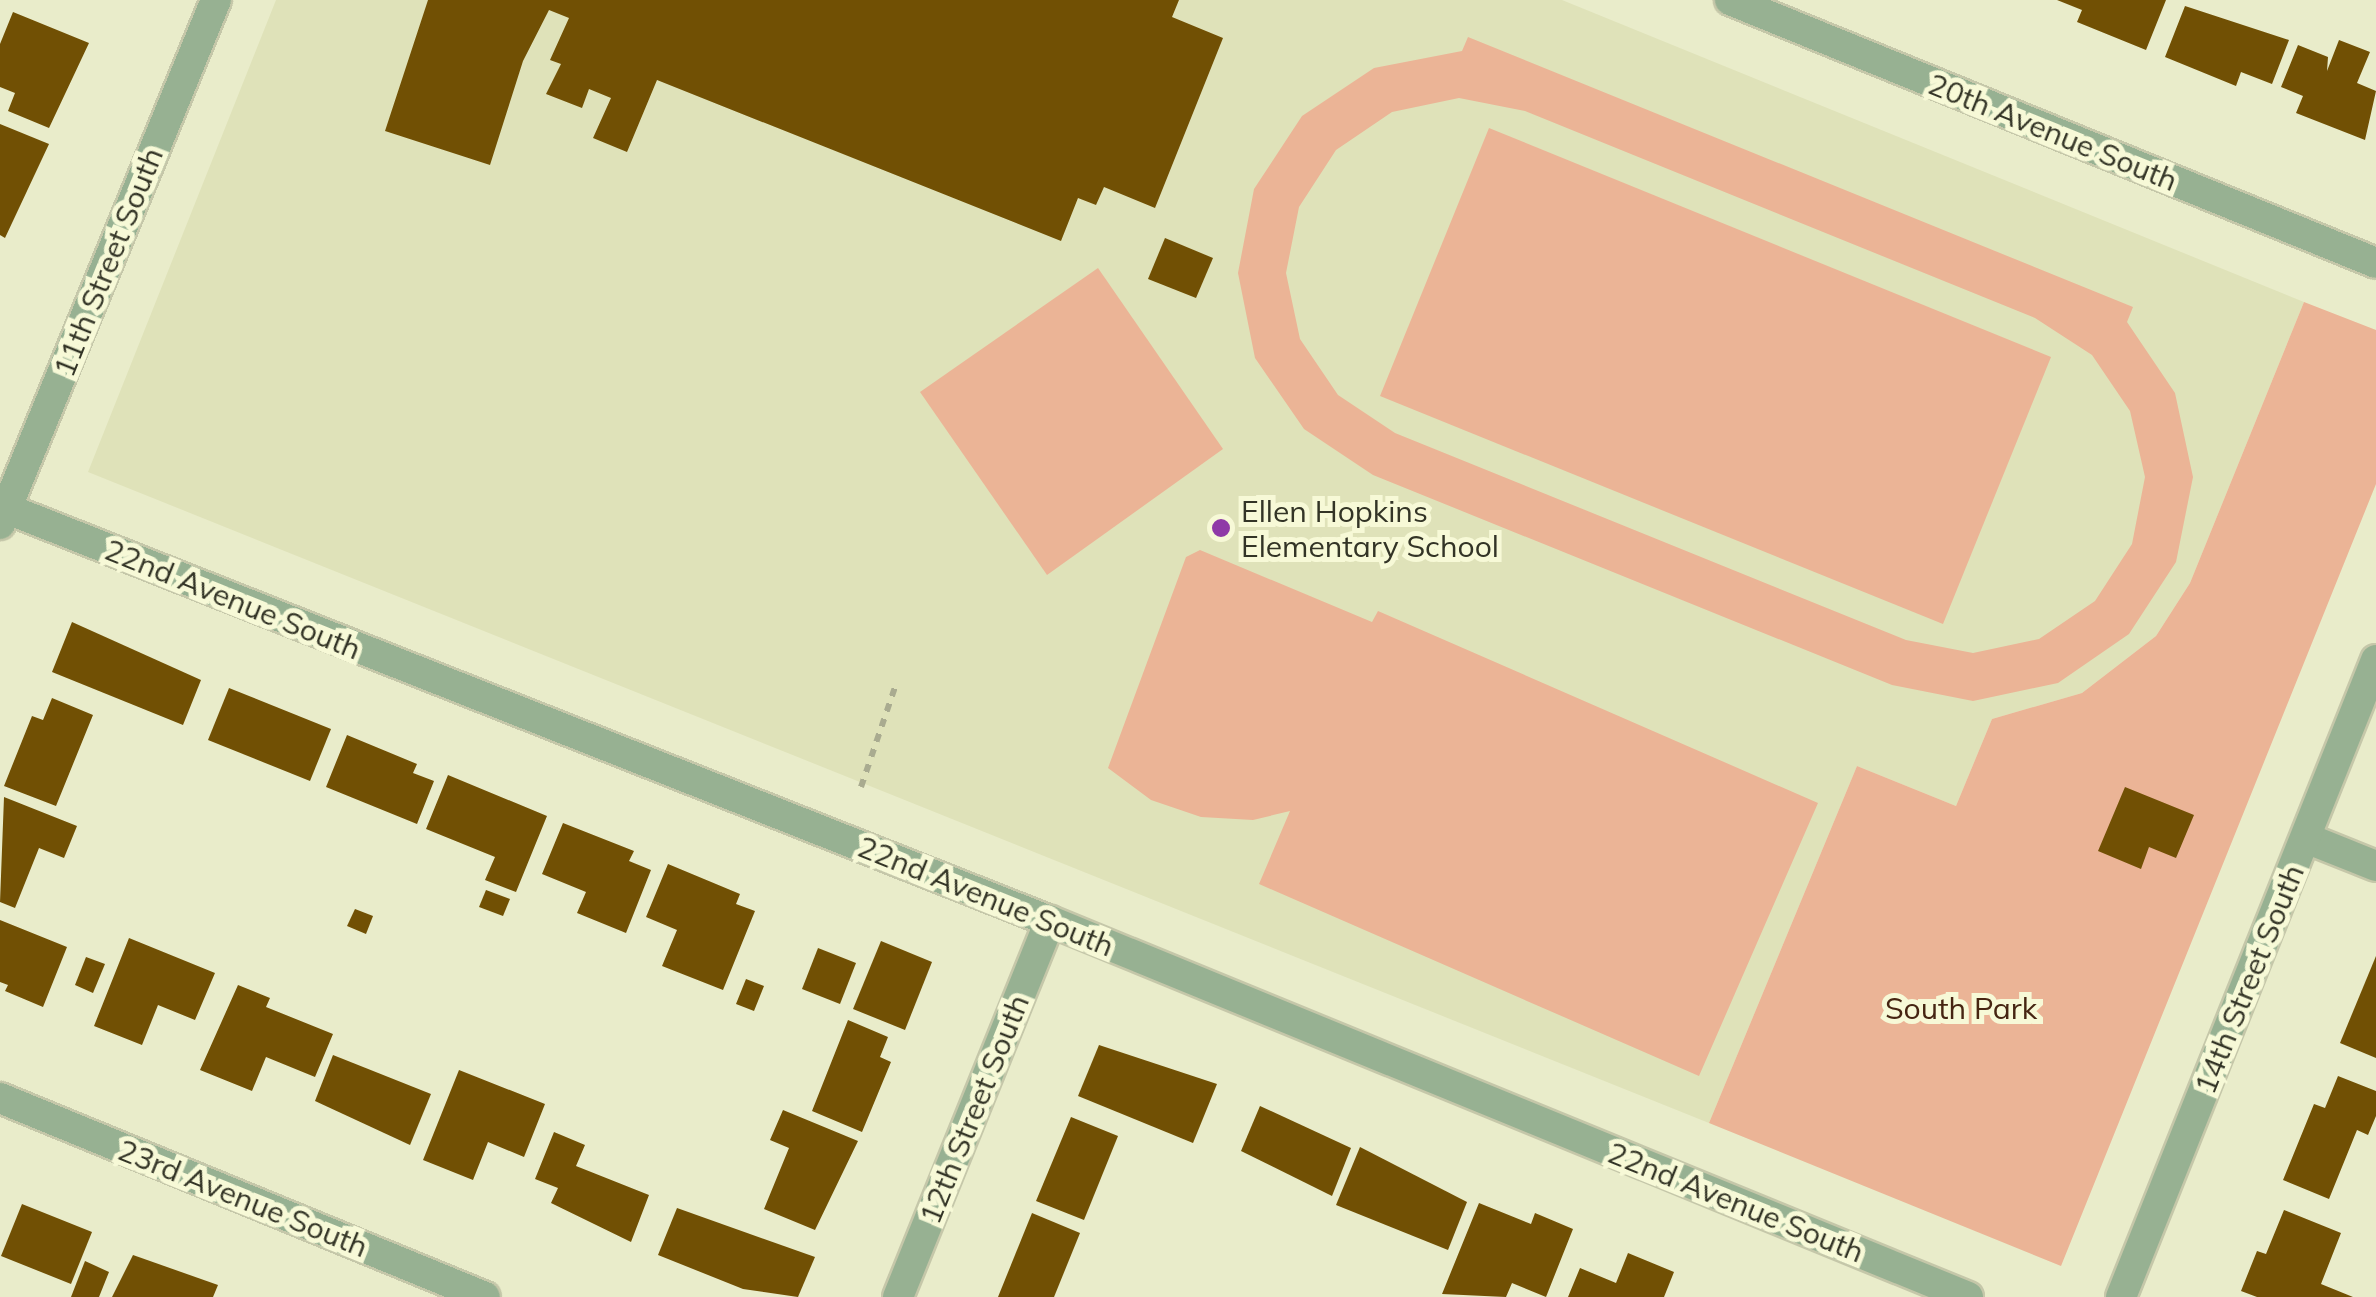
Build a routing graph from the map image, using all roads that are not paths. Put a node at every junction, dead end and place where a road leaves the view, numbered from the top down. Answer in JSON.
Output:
{"nodes":[{"id":1,"x":216,"y":0,"type":"edge"},
{"id":2,"x":1730,"y":0,"type":"edge"},
{"id":3,"x":2376,"y":263,"type":"edge"},
{"id":4,"x":2,"y":513,"type":"edge"},
{"id":5,"x":2376,"y":660,"type":"edge"},
{"id":6,"x":2306,"y":838,"type":"junction"},
{"id":7,"x":2376,"y":866,"type":"edge"},
{"id":8,"x":1050,"y":920,"type":"junction"},
{"id":9,"x":0,"y":1098,"type":"edge"},
{"id":10,"x":485,"y":1297,"type":"edge"},
{"id":11,"x":898,"y":1297,"type":"edge"},
{"id":12,"x":1968,"y":1297,"type":"edge"},
{"id":13,"x":2121,"y":1297,"type":"edge"}],
"edges":[{"from":1,"to":4,"type":"street","name":"11th Street South"},
{"from":2,"to":3,"type":"street","name":"20th Avenue South"},
{"from":4,"to":8,"type":"street","name":"22nd Avenue South"},
{"from":5,"to":6,"type":"street","name":"14th Street South"},
{"from":6,"to":7,"type":"street"},
{"from":6,"to":13,"type":"street","name":"14th Street South"},
{"from":8,"to":11,"type":"street","name":"12th Street South"},
{"from":8,"to":12,"type":"street","name":"22nd Avenue South"},
{"from":9,"to":10,"type":"street","name":"23rd Avenue South"}]}
